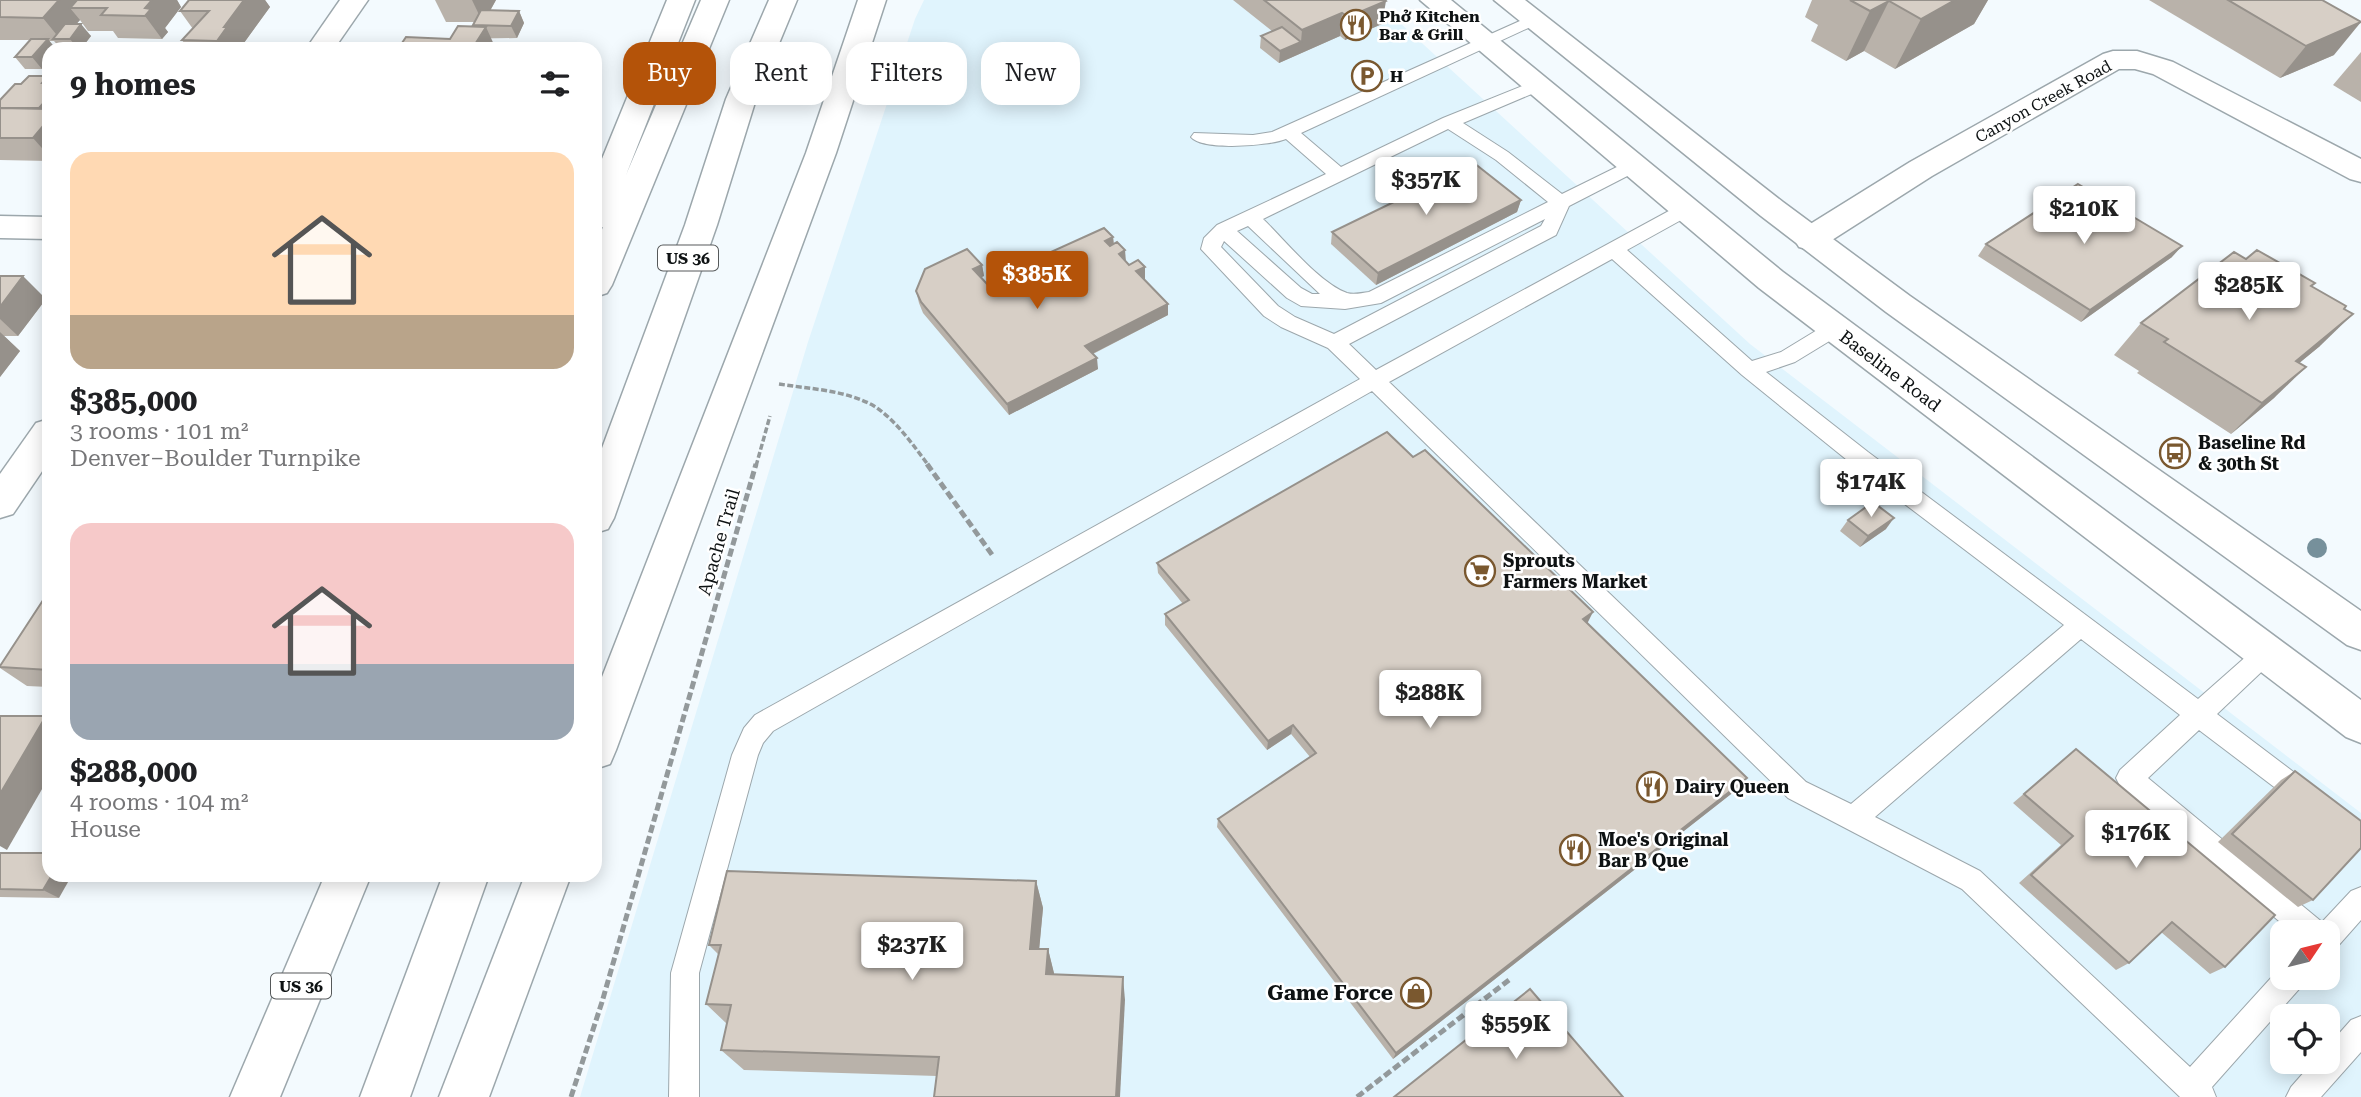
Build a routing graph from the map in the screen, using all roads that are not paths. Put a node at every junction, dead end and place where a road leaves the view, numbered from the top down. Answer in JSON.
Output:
{"nodes":[{"id":1,"x":354,"y":0,"type":"edge"},
{"id":2,"x":681,"y":0,"type":"edge"},
{"id":3,"x":715,"y":0,"type":"edge"},
{"id":4,"x":783,"y":0,"type":"edge"},
{"id":5,"x":872,"y":0,"type":"edge"},
{"id":6,"x":1434,"y":0,"type":"edge"},
{"id":7,"x":1508,"y":0,"type":"edge"},
{"id":8,"x":1533,"y":20,"type":"junction"},
{"id":9,"x":1483,"y":41,"type":"junction"},
{"id":10,"x":325,"y":42,"type":"edge"},
{"id":11,"x":1535,"y":86,"type":"junction"},
{"id":12,"x":1449,"y":122,"type":"junction"},
{"id":13,"x":1289,"y":132,"type":"junction"},
{"id":14,"x":1200,"y":137,"type":"dead end"},
{"id":15,"x":1633,"y":166,"type":"junction"},
{"id":16,"x":2361,"y":172,"type":"edge"},
{"id":17,"x":1339,"y":175,"type":"junction"},
{"id":18,"x":602,"y":199,"type":"edge"},
{"id":19,"x":1561,"y":204,"type":"junction"},
{"id":20,"x":1685,"y":210,"type":"junction"},
{"id":21,"x":1250,"y":218,"type":"junction"},
{"id":22,"x":0,"y":227,"type":"edge"},
{"id":23,"x":42,"y":228,"type":"edge"},
{"id":24,"x":1224,"y":230,"type":"junction"},
{"id":25,"x":1810,"y":239,"type":"junction"},
{"id":26,"x":1612,"y":248,"type":"junction"},
{"id":27,"x":602,"y":268,"type":"edge"},
{"id":28,"x":1356,"y":302,"type":"junction"},
{"id":29,"x":1834,"y":329,"type":"junction"},
{"id":30,"x":1335,"y":343,"type":"junction"},
{"id":31,"x":1749,"y":370,"type":"junction"},
{"id":32,"x":1374,"y":381,"type":"junction"},
{"id":33,"x":42,"y":443,"type":"edge"},
{"id":34,"x":602,"y":498,"type":"edge"},
{"id":35,"x":0,"y":503,"type":"edge"},
{"id":36,"x":2081,"y":625,"type":"junction"},
{"id":37,"x":2361,"y":633,"type":"edge"},
{"id":38,"x":2266,"y":653,"type":"junction"},
{"id":39,"x":2200,"y":714,"type":"junction"},
{"id":40,"x":2361,"y":724,"type":"edge"},
{"id":41,"x":602,"y":732,"type":"edge"},
{"id":42,"x":2329,"y":814,"type":"edge"},
{"id":43,"x":1854,"y":818,"type":"junction"},
{"id":44,"x":345,"y":882,"type":"edge"},
{"id":45,"x":463,"y":882,"type":"edge"},
{"id":46,"x":545,"y":882,"type":"edge"},
{"id":47,"x":2360,"y":904,"type":"edge"},
{"id":48,"x":2298,"y":920,"type":"edge"},
{"id":49,"x":2340,"y":924,"type":"edge"},
{"id":50,"x":2280,"y":990,"type":"edge"},
{"id":51,"x":2361,"y":1030,"type":"edge"},
{"id":52,"x":2196,"y":1092,"type":"edge"},
{"id":53,"x":255,"y":1097,"type":"edge"},
{"id":54,"x":385,"y":1097,"type":"edge"},
{"id":55,"x":464,"y":1097,"type":"edge"},
{"id":56,"x":684,"y":1097,"type":"edge"},
{"id":57,"x":2301,"y":1097,"type":"edge"}],
"edges":[{"from":1,"to":10,"type":"main road"},
{"from":2,"to":18,"type":"main road"},
{"from":3,"to":27,"type":"main road"},
{"from":4,"to":34,"type":"main road","number":"US 36"},
{"from":5,"to":41,"type":"main road"},
{"from":6,"to":9,"type":"main road","name":"Baseline Road"},
{"from":7,"to":8,"type":"main road"},
{"from":8,"to":9,"type":"lane"},
{"from":8,"to":25,"type":"main road"},
{"from":9,"to":11,"type":"main road","name":"Baseline Road"},
{"from":9,"to":13,"type":"lane"},
{"from":11,"to":12,"type":"lane"},
{"from":11,"to":15,"type":"main road","name":"Baseline Road"},
{"from":12,"to":17,"type":"lane"},
{"from":12,"to":19,"type":"lane"},
{"from":13,"to":14,"type":"lane"},
{"from":13,"to":17,"type":"lane"},
{"from":15,"to":19,"type":"lane"},
{"from":15,"to":20,"type":"main road","name":"Baseline Road"},
{"from":16,"to":25,"type":"main road","name":"Canyon Creek Road"},
{"from":17,"to":21,"type":"lane"},
{"from":19,"to":28,"type":"lane"},
{"from":19,"to":30,"type":"lane"},
{"from":20,"to":26,"type":"lane"},
{"from":20,"to":29,"type":"main road","name":"Baseline Road"},
{"from":21,"to":24,"type":"lane"},
{"from":21,"to":28,"type":"lane"},
{"from":22,"to":23,"type":"main road"},
{"from":24,"to":28,"type":"lane"},
{"from":24,"to":30,"type":"lane"},
{"from":25,"to":37,"type":"main road"},
{"from":26,"to":31,"type":"lane"},
{"from":26,"to":32,"type":"lane"},
{"from":29,"to":31,"type":"lane"},
{"from":29,"to":38,"type":"main road","name":"Baseline Road"},
{"from":30,"to":32,"type":"lane"},
{"from":31,"to":36,"type":"lane"},
{"from":32,"to":43,"type":"lane"},
{"from":32,"to":56,"type":"lane"},
{"from":33,"to":35,"type":"main road"},
{"from":36,"to":39,"type":"lane"},
{"from":36,"to":43,"type":"lane"},
{"from":38,"to":39,"type":"lane"},
{"from":38,"to":40,"type":"main road","name":"Baseline Road"},
{"from":39,"to":42,"type":"lane"},
{"from":39,"to":48,"type":"lane"},
{"from":43,"to":52,"type":"lane"},
{"from":44,"to":53,"type":"main road","number":"US 36"},
{"from":45,"to":54,"type":"main road"},
{"from":46,"to":55,"type":"main road"},
{"from":47,"to":49,"type":"lane"},
{"from":50,"to":52,"type":"lane"},
{"from":51,"to":57,"type":"lane"}]}
